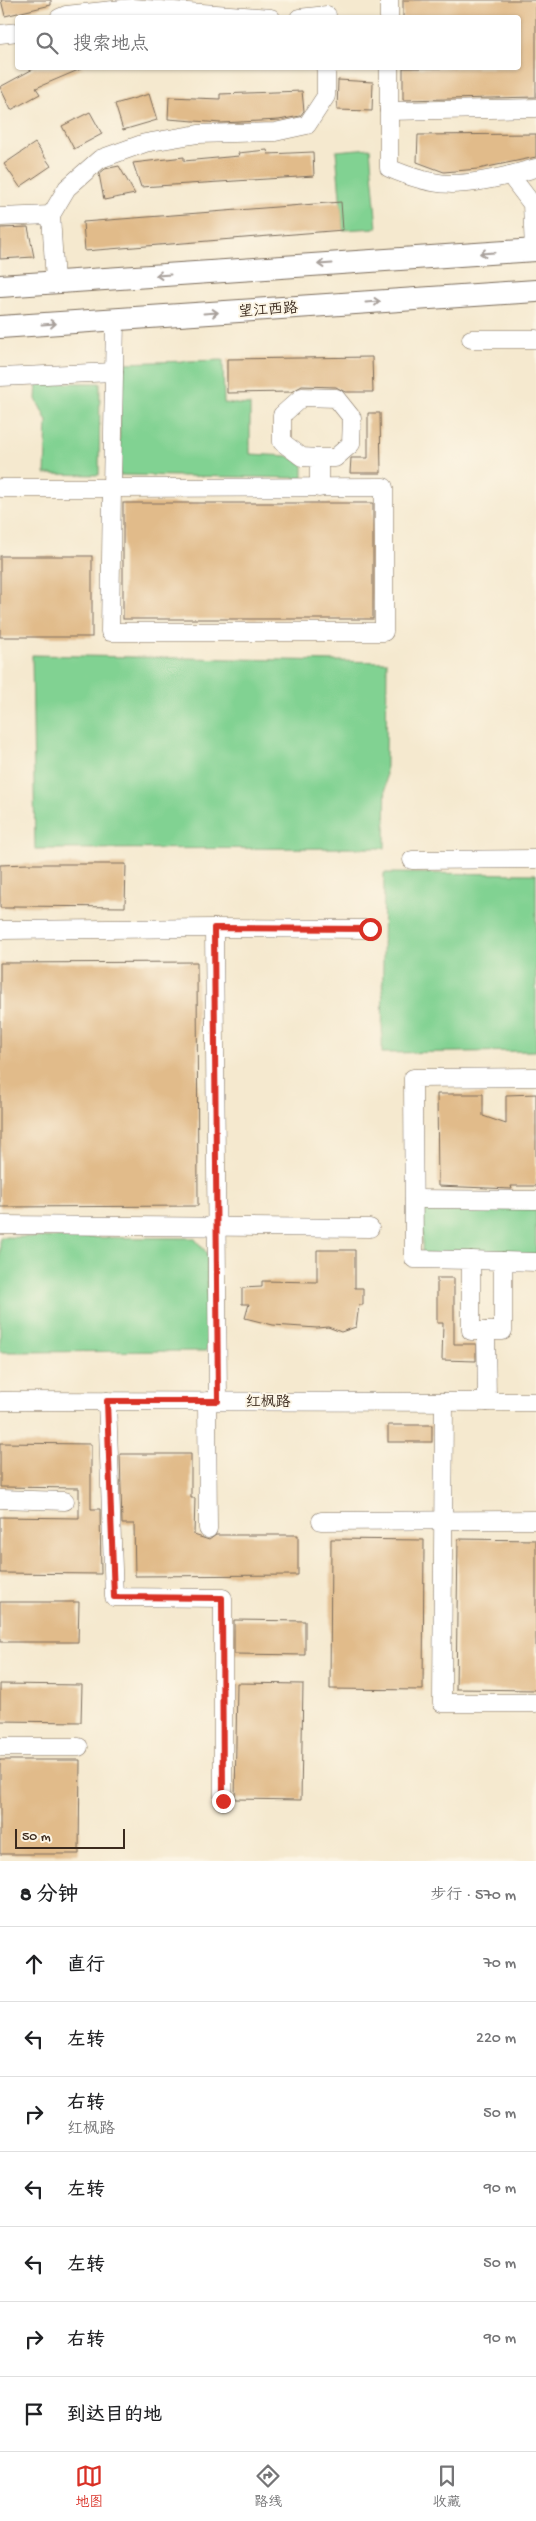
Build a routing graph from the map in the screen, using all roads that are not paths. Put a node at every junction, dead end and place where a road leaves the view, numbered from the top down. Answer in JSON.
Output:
{"nodes":[{"id":1,"x":389,"y":0,"type":"edge"},
{"id":2,"x":327,"y":11,"type":"edge"},
{"id":3,"x":64,"y":15,"type":"edge"},
{"id":4,"x":230,"y":15,"type":"edge"},
{"id":5,"x":311,"y":15,"type":"edge"},
{"id":6,"x":389,"y":15,"type":"edge"},
{"id":7,"x":15,"y":32,"type":"edge"},
{"id":8,"x":0,"y":34,"type":"edge"},
{"id":9,"x":326,"y":70,"type":"edge"},
{"id":10,"x":389,"y":70,"type":"edge"},
{"id":11,"x":536,"y":108,"type":"edge"},
{"id":12,"x":389,"y":111,"type":"junction"},
{"id":13,"x":536,"y":168,"type":"edge"},
{"id":14,"x":510,"y":175,"type":"junction"},
{"id":15,"x":534,"y":202,"type":"edge"},
{"id":16,"x":52,"y":215,"type":"junction"},
{"id":17,"x":0,"y":217,"type":"edge"},
{"id":18,"x":535,"y":250,"type":"edge"},
{"id":19,"x":55,"y":282,"type":"junction"},
{"id":20,"x":0,"y":286,"type":"edge"},
{"id":21,"x":536,"y":291,"type":"edge"},
{"id":22,"x":115,"y":319,"type":"junction"},
{"id":23,"x":0,"y":327,"type":"edge"},
{"id":24,"x":471,"y":339,"type":"dead end"},
{"id":25,"x":536,"y":339,"type":"edge"},
{"id":26,"x":114,"y":372,"type":"junction"},
{"id":27,"x":0,"y":377,"type":"edge"},
{"id":28,"x":319,"y":458,"type":"dead end"},
{"id":29,"x":0,"y":488,"type":"edge"},
{"id":30,"x":112,"y":488,"type":"junction"},
{"id":31,"x":319,"y":488,"type":"junction"},
{"id":32,"x":536,"y":859,"type":"edge"},
{"id":33,"x":412,"y":860,"type":"dead end"},
{"id":34,"x":214,"y":928,"type":"junction"},
{"id":35,"x":370,"y":929,"type":"dead end"},
{"id":36,"x":0,"y":930,"type":"edge"},
{"id":37,"x":536,"y":1077,"type":"edge"},
{"id":38,"x":414,"y":1199,"type":"junction"},
{"id":39,"x":536,"y":1200,"type":"edge"},
{"id":40,"x":0,"y":1225,"type":"edge"},
{"id":41,"x":216,"y":1227,"type":"junction"},
{"id":42,"x":370,"y":1228,"type":"dead end"},
{"id":43,"x":471,"y":1260,"type":"junction"},
{"id":44,"x":502,"y":1261,"type":"junction"},
{"id":45,"x":536,"y":1262,"type":"edge"},
{"id":46,"x":486,"y":1331,"type":"junction"},
{"id":47,"x":0,"y":1400,"type":"edge"},
{"id":48,"x":107,"y":1401,"type":"junction"},
{"id":49,"x":212,"y":1401,"type":"junction"},
{"id":50,"x":444,"y":1402,"type":"junction"},
{"id":51,"x":486,"y":1402,"type":"junction"},
{"id":52,"x":536,"y":1402,"type":"edge"},
{"id":53,"x":0,"y":1499,"type":"edge"},
{"id":54,"x":65,"y":1501,"type":"dead end"},
{"id":55,"x":443,"y":1520,"type":"junction"},
{"id":56,"x":536,"y":1520,"type":"edge"},
{"id":57,"x":321,"y":1521,"type":"dead end"},
{"id":58,"x":208,"y":1529,"type":"dead end"},
{"id":59,"x":536,"y":1703,"type":"edge"},
{"id":60,"x":0,"y":1747,"type":"edge"},
{"id":61,"x":79,"y":1747,"type":"dead end"},
{"id":62,"x":223,"y":1801,"type":"dead end"}],
"edges":[{"from":1,"to":6,"type":"street"},
{"from":2,"to":5,"type":"street"},
{"from":3,"to":4,"type":"street"},
{"from":7,"to":8,"type":"street"},
{"from":9,"to":16,"type":"street"},
{"from":10,"to":12,"type":"street"},
{"from":11,"to":12,"type":"street"},
{"from":12,"to":14,"type":"street"},
{"from":13,"to":14,"type":"street"},
{"from":14,"to":15,"type":"street"},
{"from":15,"to":18,"type":"street"},
{"from":16,"to":17,"type":"street"},
{"from":16,"to":19,"type":"street"},
{"from":18,"to":19,"type":"main road","one_way":true},
{"from":19,"to":20,"type":"main road"},
{"from":22,"to":21,"type":"main road","name":"望江西路","one_way":true},
{"from":23,"to":22,"type":"main road","name":"望江西路","one_way":true},
{"from":22,"to":26,"type":"street"},
{"from":24,"to":25,"type":"street"},
{"from":26,"to":27,"type":"street"},
{"from":26,"to":30,"type":"street"},
{"from":28,"to":31,"type":"street"},
{"from":29,"to":30,"type":"street"},
{"from":30,"to":31,"type":"street"},
{"from":30,"to":31,"type":"street"},
{"from":32,"to":33,"type":"street"},
{"from":34,"to":35,"type":"street"},
{"from":34,"to":36,"type":"street"},
{"from":34,"to":41,"type":"street"},
{"from":37,"to":38,"type":"street"},
{"from":38,"to":39,"type":"street"},
{"from":38,"to":43,"type":"street"},
{"from":40,"to":41,"type":"street"},
{"from":41,"to":42,"type":"street"},
{"from":41,"to":49,"type":"street"},
{"from":43,"to":44,"type":"street"},
{"from":43,"to":46,"type":"street"},
{"from":44,"to":45,"type":"street"},
{"from":44,"to":46,"type":"street"},
{"from":46,"to":51,"type":"street"},
{"from":47,"to":48,"type":"street","name":"红枫路"},
{"from":48,"to":49,"type":"street","name":"红枫路"},
{"from":48,"to":62,"type":"street"},
{"from":49,"to":50,"type":"street","name":"红枫路"},
{"from":49,"to":58,"type":"street"},
{"from":50,"to":51,"type":"street","name":"红枫路"},
{"from":50,"to":55,"type":"street"},
{"from":51,"to":52,"type":"street","name":"红枫路"},
{"from":53,"to":54,"type":"street"},
{"from":55,"to":56,"type":"street"},
{"from":55,"to":57,"type":"street"},
{"from":55,"to":59,"type":"street"},
{"from":60,"to":61,"type":"street"}]}
